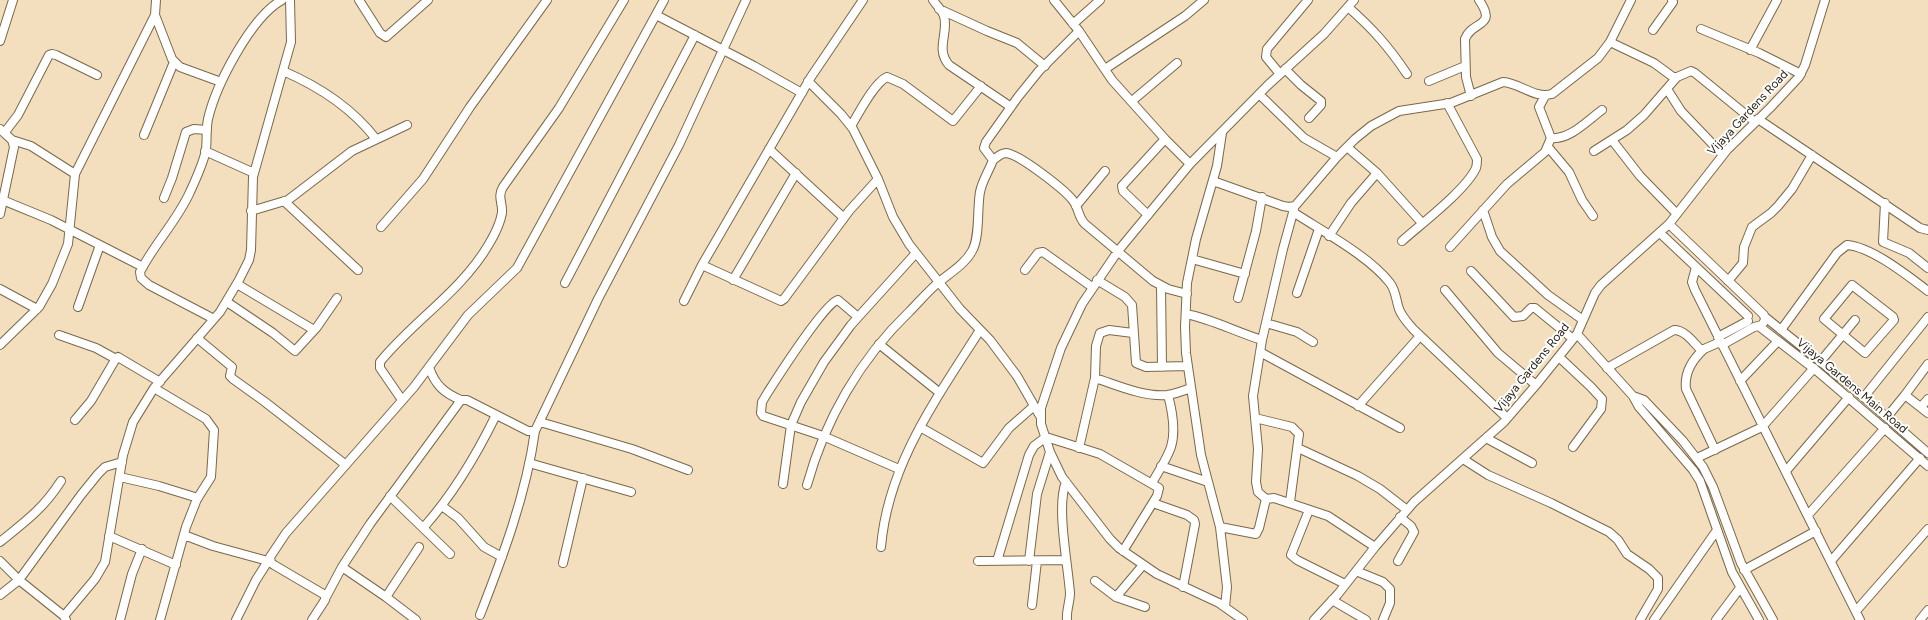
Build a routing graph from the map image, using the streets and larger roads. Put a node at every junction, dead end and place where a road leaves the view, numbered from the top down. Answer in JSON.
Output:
{"nodes":[{"id":1,"x":13,"y":0,"type":"edge"},
{"id":2,"x":156,"y":0,"type":"edge"},
{"id":3,"x":282,"y":0,"type":"edge"},
{"id":4,"x":290,"y":0,"type":"edge"},
{"id":5,"x":359,"y":0,"type":"edge"},
{"id":6,"x":428,"y":0,"type":"edge"},
{"id":7,"x":547,"y":0,"type":"edge"},
{"id":8,"x":624,"y":0,"type":"edge"},
{"id":9,"x":664,"y":0,"type":"edge"},
{"id":10,"x":746,"y":0,"type":"edge"},
{"id":11,"x":863,"y":0,"type":"edge"},
{"id":12,"x":933,"y":0,"type":"edge"},
{"id":13,"x":1054,"y":0,"type":"edge"},
{"id":14,"x":1100,"y":0,"type":"edge"},
{"id":15,"x":1204,"y":0,"type":"edge"},
{"id":16,"x":1308,"y":0,"type":"edge"},
{"id":17,"x":1354,"y":0,"type":"edge"},
{"id":18,"x":1479,"y":0,"type":"edge"},
{"id":19,"x":1631,"y":0,"type":"edge"},
{"id":20,"x":1672,"y":0,"type":"edge"},
{"id":21,"x":1777,"y":0,"type":"edge"},
{"id":22,"x":1824,"y":0,"type":"edge"},
{"id":23,"x":1348,"y":7,"type":"junction"},
{"id":24,"x":939,"y":9,"type":"junction"},
{"id":25,"x":155,"y":15,"type":"junction"},
{"id":26,"x":656,"y":15,"type":"junction"},
{"id":27,"x":1076,"y":27,"type":"junction"},
{"id":28,"x":1701,"y":29,"type":"dead end"},
{"id":29,"x":1653,"y":30,"type":"dead end"},
{"id":30,"x":695,"y":35,"type":"junction"},
{"id":31,"x":0,"y":41,"type":"edge"},
{"id":32,"x":1610,"y":42,"type":"junction"},
{"id":33,"x":723,"y":50,"type":"junction"},
{"id":34,"x":1750,"y":50,"type":"junction"},
{"id":35,"x":174,"y":62,"type":"junction"},
{"id":36,"x":1177,"y":63,"type":"dead end"},
{"id":37,"x":1045,"y":66,"type":"junction"},
{"id":38,"x":1466,"y":66,"type":"junction"},
{"id":39,"x":1105,"y":69,"type":"junction"},
{"id":40,"x":283,"y":71,"type":"junction"},
{"id":41,"x":1283,"y":72,"type":"junction"},
{"id":42,"x":1407,"y":74,"type":"dead end"},
{"id":43,"x":1801,"y":74,"type":"junction"},
{"id":44,"x":97,"y":75,"type":"dead end"},
{"id":45,"x":1677,"y":77,"type":"junction"},
{"id":46,"x":808,"y":81,"type":"junction"},
{"id":47,"x":1429,"y":81,"type":"dead end"},
{"id":48,"x":221,"y":82,"type":"junction"},
{"id":49,"x":981,"y":86,"type":"junction"},
{"id":50,"x":1667,"y":89,"type":"junction"},
{"id":51,"x":802,"y":93,"type":"junction"},
{"id":52,"x":1259,"y":94,"type":"junction"},
{"id":53,"x":1470,"y":96,"type":"junction"},
{"id":54,"x":1545,"y":96,"type":"junction"},
{"id":55,"x":1132,"y":101,"type":"junction"},
{"id":56,"x":1447,"y":103,"type":"junction"},
{"id":57,"x":1011,"y":107,"type":"junction"},
{"id":58,"x":1602,"y":110,"type":"dead end"},
{"id":59,"x":1309,"y":118,"type":"dead end"},
{"id":60,"x":1757,"y":121,"type":"junction"},
{"id":61,"x":407,"y":125,"type":"dead end"},
{"id":62,"x":851,"y":126,"type":"junction"},
{"id":63,"x":2,"y":130,"type":"edge"},
{"id":64,"x":207,"y":130,"type":"junction"},
{"id":65,"x":1222,"y":133,"type":"junction"},
{"id":66,"x":144,"y":135,"type":"dead end"},
{"id":67,"x":1551,"y":138,"type":"junction"},
{"id":68,"x":376,"y":139,"type":"junction"},
{"id":69,"x":1165,"y":139,"type":"junction"},
{"id":70,"x":12,"y":140,"type":"junction"},
{"id":71,"x":1612,"y":140,"type":"junction"},
{"id":72,"x":1347,"y":147,"type":"junction"},
{"id":73,"x":1548,"y":147,"type":"junction"},
{"id":74,"x":769,"y":149,"type":"junction"},
{"id":75,"x":205,"y":151,"type":"junction"},
{"id":76,"x":1594,"y":151,"type":"dead end"},
{"id":77,"x":1812,"y":155,"type":"junction"},
{"id":78,"x":1723,"y":156,"type":"junction"},
{"id":79,"x":1337,"y":157,"type":"junction"},
{"id":80,"x":993,"y":160,"type":"junction"},
{"id":81,"x":1190,"y":164,"type":"junction"},
{"id":82,"x":1105,"y":171,"type":"dead end"},
{"id":83,"x":254,"y":173,"type":"junction"},
{"id":84,"x":796,"y":173,"type":"junction"},
{"id":85,"x":1377,"y":173,"type":"junction"},
{"id":86,"x":75,"y":174,"type":"junction"},
{"id":87,"x":878,"y":179,"type":"junction"},
{"id":88,"x":1213,"y":181,"type":"junction"},
{"id":89,"x":1262,"y":197,"type":"junction"},
{"id":90,"x":164,"y":198,"type":"dead end"},
{"id":91,"x":2,"y":200,"type":"edge"},
{"id":92,"x":284,"y":201,"type":"junction"},
{"id":93,"x":1885,"y":203,"type":"junction"},
{"id":94,"x":1076,"y":206,"type":"junction"},
{"id":95,"x":1294,"y":209,"type":"junction"},
{"id":96,"x":1483,"y":210,"type":"junction"},
{"id":97,"x":251,"y":211,"type":"junction"},
{"id":98,"x":0,"y":214,"type":"edge"},
{"id":99,"x":1148,"y":214,"type":"junction"},
{"id":100,"x":1677,"y":214,"type":"junction"},
{"id":101,"x":1593,"y":216,"type":"dead end"},
{"id":102,"x":844,"y":218,"type":"junction"},
{"id":103,"x":1422,"y":223,"type":"junction"},
{"id":104,"x":1669,"y":224,"type":"junction"},
{"id":105,"x":381,"y":227,"type":"dead end"},
{"id":106,"x":1319,"y":229,"type":"junction"},
{"id":107,"x":70,"y":230,"type":"junction"},
{"id":108,"x":1928,"y":230,"type":"edge"},
{"id":109,"x":1660,"y":233,"type":"junction"},
{"id":110,"x":1329,"y":236,"type":"junction"},
{"id":111,"x":1402,"y":241,"type":"dead end"},
{"id":112,"x":100,"y":245,"type":"junction"},
{"id":113,"x":1450,"y":247,"type":"dead end"},
{"id":114,"x":1118,"y":251,"type":"junction"},
{"id":115,"x":916,"y":253,"type":"junction"},
{"id":116,"x":1192,"y":259,"type":"junction"},
{"id":117,"x":702,"y":265,"type":"junction"},
{"id":118,"x":142,"y":267,"type":"junction"},
{"id":119,"x":1696,"y":267,"type":"junction"},
{"id":120,"x":1928,"y":268,"type":"edge"},
{"id":121,"x":358,"y":270,"type":"dead end"},
{"id":122,"x":1024,"y":270,"type":"dead end"},
{"id":123,"x":1471,"y":271,"type":"dead end"},
{"id":124,"x":1245,"y":274,"type":"junction"},
{"id":125,"x":733,"y":280,"type":"junction"},
{"id":126,"x":1728,"y":281,"type":"junction"},
{"id":127,"x":565,"y":283,"type":"dead end"},
{"id":128,"x":938,"y":283,"type":"junction"},
{"id":129,"x":237,"y":284,"type":"junction"},
{"id":130,"x":1094,"y":284,"type":"junction"},
{"id":131,"x":1161,"y":286,"type":"junction"},
{"id":132,"x":0,"y":289,"type":"edge"},
{"id":133,"x":1445,"y":290,"type":"dead end"},
{"id":134,"x":1928,"y":291,"type":"edge"},
{"id":135,"x":1297,"y":293,"type":"dead end"},
{"id":136,"x":1187,"y":294,"type":"junction"},
{"id":137,"x":337,"y":298,"type":"dead end"},
{"id":138,"x":1238,"y":298,"type":"dead end"},
{"id":139,"x":684,"y":301,"type":"dead end"},
{"id":140,"x":227,"y":302,"type":"junction"},
{"id":141,"x":78,"y":307,"type":"dead end"},
{"id":142,"x":37,"y":309,"type":"junction"},
{"id":143,"x":1186,"y":314,"type":"junction"},
{"id":144,"x":1762,"y":314,"type":"junction"},
{"id":145,"x":858,"y":317,"type":"junction"},
{"id":146,"x":1928,"y":317,"type":"edge"},
{"id":147,"x":214,"y":319,"type":"junction"},
{"id":148,"x":1583,"y":320,"type":"junction"},
{"id":149,"x":1855,"y":320,"type":"dead end"},
{"id":150,"x":1266,"y":323,"type":"junction"},
{"id":151,"x":1753,"y":323,"type":"junction"},
{"id":152,"x":314,"y":330,"type":"junction"},
{"id":153,"x":980,"y":330,"type":"junction"},
{"id":154,"x":1781,"y":330,"type":"junction"},
{"id":155,"x":1133,"y":333,"type":"junction"},
{"id":156,"x":59,"y":335,"type":"dead end"},
{"id":157,"x":1420,"y":336,"type":"junction"},
{"id":158,"x":1842,"y":336,"type":"junction"},
{"id":159,"x":1575,"y":337,"type":"junction"},
{"id":160,"x":197,"y":338,"type":"junction"},
{"id":161,"x":1262,"y":340,"type":"junction"},
{"id":162,"x":1720,"y":341,"type":"junction"},
{"id":163,"x":1778,"y":341,"type":"junction"},
{"id":164,"x":1313,"y":342,"type":"dead end"},
{"id":165,"x":879,"y":344,"type":"junction"},
{"id":166,"x":0,"y":345,"type":"edge"},
{"id":167,"x":1704,"y":349,"type":"junction"},
{"id":168,"x":1260,"y":352,"type":"junction"},
{"id":169,"x":1559,"y":357,"type":"junction"},
{"id":170,"x":116,"y":359,"type":"junction"},
{"id":171,"x":1820,"y":362,"type":"junction"},
{"id":172,"x":1928,"y":364,"type":"edge"},
{"id":173,"x":1188,"y":366,"type":"junction"},
{"id":174,"x":429,"y":367,"type":"junction"},
{"id":175,"x":1162,"y":367,"type":"junction"},
{"id":176,"x":1607,"y":368,"type":"junction"},
{"id":177,"x":1814,"y":368,"type":"junction"},
{"id":178,"x":1095,"y":378,"type":"junction"},
{"id":179,"x":1740,"y":381,"type":"junction"},
{"id":180,"x":157,"y":385,"type":"junction"},
{"id":181,"x":1536,"y":385,"type":"junction"},
{"id":182,"x":1190,"y":388,"type":"junction"},
{"id":183,"x":940,"y":394,"type":"junction"},
{"id":184,"x":1168,"y":395,"type":"junction"},
{"id":185,"x":1905,"y":395,"type":"junction"},
{"id":186,"x":1633,"y":396,"type":"junction"},
{"id":187,"x":1864,"y":397,"type":"junction"},
{"id":188,"x":1849,"y":398,"type":"junction"},
{"id":189,"x":1928,"y":399,"type":"edge"},
{"id":190,"x":402,"y":400,"type":"junction"},
{"id":191,"x":461,"y":400,"type":"junction"},
{"id":192,"x":1034,"y":406,"type":"junction"},
{"id":193,"x":1358,"y":406,"type":"junction"},
{"id":194,"x":1921,"y":407,"type":"junction"},
{"id":195,"x":1928,"y":413,"type":"edge"},
{"id":196,"x":496,"y":415,"type":"junction"},
{"id":197,"x":1040,"y":416,"type":"junction"},
{"id":198,"x":1886,"y":417,"type":"junction"},
{"id":199,"x":1255,"y":418,"type":"junction"},
{"id":200,"x":1507,"y":418,"type":"junction"},
{"id":201,"x":75,"y":420,"type":"dead end"},
{"id":202,"x":540,"y":422,"type":"junction"},
{"id":203,"x":791,"y":425,"type":"junction"},
{"id":204,"x":1762,"y":426,"type":"junction"},
{"id":205,"x":920,"y":427,"type":"junction"},
{"id":206,"x":1400,"y":428,"type":"dead end"},
{"id":207,"x":1885,"y":428,"type":"junction"},
{"id":208,"x":535,"y":431,"type":"junction"},
{"id":209,"x":823,"y":436,"type":"junction"},
{"id":210,"x":1046,"y":437,"type":"junction"},
{"id":211,"x":1486,"y":438,"type":"junction"},
{"id":212,"x":1079,"y":448,"type":"junction"},
{"id":213,"x":1298,"y":448,"type":"junction"},
{"id":214,"x":1573,"y":448,"type":"dead end"},
{"id":215,"x":1715,"y":450,"type":"junction"},
{"id":216,"x":1050,"y":452,"type":"junction"},
{"id":217,"x":1928,"y":454,"type":"edge"},
{"id":218,"x":1698,"y":458,"type":"junction"},
{"id":219,"x":1920,"y":458,"type":"junction"},
{"id":220,"x":1462,"y":459,"type":"junction"},
{"id":221,"x":122,"y":462,"type":"junction"},
{"id":222,"x":529,"y":463,"type":"junction"},
{"id":223,"x":1532,"y":463,"type":"dead end"},
{"id":224,"x":346,"y":465,"type":"junction"},
{"id":225,"x":1161,"y":466,"type":"junction"},
{"id":226,"x":1928,"y":466,"type":"edge"},
{"id":227,"x":900,"y":469,"type":"junction"},
{"id":228,"x":688,"y":470,"type":"dead end"},
{"id":229,"x":1786,"y":471,"type":"junction"},
{"id":230,"x":120,"y":477,"type":"junction"},
{"id":231,"x":583,"y":478,"type":"junction"},
{"id":232,"x":61,"y":481,"type":"dead end"},
{"id":233,"x":1066,"y":482,"type":"junction"},
{"id":234,"x":1208,"y":482,"type":"junction"},
{"id":235,"x":1152,"y":483,"type":"junction"},
{"id":236,"x":783,"y":484,"type":"dead end"},
{"id":237,"x":807,"y":485,"type":"dead end"},
{"id":238,"x":631,"y":492,"type":"dead end"},
{"id":239,"x":390,"y":496,"type":"junction"},
{"id":240,"x":198,"y":498,"type":"junction"},
{"id":241,"x":1266,"y":499,"type":"junction"},
{"id":242,"x":1153,"y":502,"type":"junction"},
{"id":243,"x":1290,"y":502,"type":"junction"},
{"id":244,"x":442,"y":506,"type":"junction"},
{"id":245,"x":1309,"y":510,"type":"junction"},
{"id":246,"x":1407,"y":510,"type":"junction"},
{"id":247,"x":1808,"y":515,"type":"junction"},
{"id":248,"x":1400,"y":518,"type":"junction"},
{"id":249,"x":424,"y":527,"type":"junction"},
{"id":250,"x":1220,"y":527,"type":"junction"},
{"id":251,"x":1928,"y":529,"type":"edge"},
{"id":252,"x":1717,"y":530,"type":"junction"},
{"id":253,"x":1816,"y":531,"type":"junction"},
{"id":254,"x":184,"y":535,"type":"junction"},
{"id":255,"x":109,"y":536,"type":"junction"},
{"id":256,"x":0,"y":542,"type":"edge"},
{"id":257,"x":419,"y":547,"type":"dead end"},
{"id":258,"x":881,"y":547,"type":"dead end"},
{"id":259,"x":1375,"y":547,"type":"junction"},
{"id":260,"x":142,"y":549,"type":"junction"},
{"id":261,"x":1123,"y":551,"type":"junction"},
{"id":262,"x":450,"y":554,"type":"dead end"},
{"id":263,"x":502,"y":557,"type":"junction"},
{"id":264,"x":269,"y":559,"type":"junction"},
{"id":265,"x":1066,"y":560,"type":"junction"},
{"id":266,"x":0,"y":561,"type":"edge"},
{"id":267,"x":978,"y":561,"type":"dead end"},
{"id":268,"x":997,"y":561,"type":"junction"},
{"id":269,"x":1033,"y":561,"type":"junction"},
{"id":270,"x":1398,"y":561,"type":"dead end"},
{"id":271,"x":1831,"y":561,"type":"junction"},
{"id":272,"x":563,"y":563,"type":"dead end"},
{"id":273,"x":176,"y":565,"type":"junction"},
{"id":274,"x":1142,"y":565,"type":"junction"},
{"id":275,"x":342,"y":567,"type":"junction"},
{"id":276,"x":1744,"y":570,"type":"junction"},
{"id":277,"x":1356,"y":571,"type":"junction"},
{"id":278,"x":19,"y":580,"type":"junction"},
{"id":279,"x":1095,"y":581,"type":"dead end"},
{"id":280,"x":1346,"y":584,"type":"junction"},
{"id":281,"x":1183,"y":587,"type":"junction"},
{"id":282,"x":1740,"y":588,"type":"junction"},
{"id":283,"x":0,"y":595,"type":"edge"},
{"id":284,"x":326,"y":597,"type":"junction"},
{"id":285,"x":386,"y":597,"type":"junction"},
{"id":286,"x":1116,"y":597,"type":"junction"},
{"id":287,"x":1332,"y":600,"type":"junction"},
{"id":288,"x":1032,"y":605,"type":"dead end"},
{"id":289,"x":1145,"y":607,"type":"dead end"},
{"id":290,"x":1225,"y":607,"type":"junction"},
{"id":291,"x":1928,"y":610,"type":"edge"},
{"id":292,"x":1856,"y":611,"type":"junction"},
{"id":293,"x":480,"y":615,"type":"dead end"},
{"id":294,"x":65,"y":618,"type":"edge"},
{"id":295,"x":120,"y":620,"type":"edge"},
{"id":296,"x":160,"y":620,"type":"edge"},
{"id":297,"x":236,"y":620,"type":"edge"},
{"id":298,"x":312,"y":620,"type":"edge"},
{"id":299,"x":416,"y":620,"type":"edge"},
{"id":300,"x":1067,"y":620,"type":"edge"},
{"id":301,"x":1243,"y":620,"type":"edge"},
{"id":302,"x":1314,"y":620,"type":"edge"},
{"id":303,"x":1366,"y":620,"type":"edge"},
{"id":304,"x":1383,"y":620,"type":"edge"},
{"id":305,"x":1640,"y":620,"type":"edge"},
{"id":306,"x":1654,"y":620,"type":"edge"},
{"id":307,"x":1716,"y":620,"type":"edge"},
{"id":308,"x":1759,"y":620,"type":"edge"},
{"id":309,"x":1773,"y":620,"type":"edge"},
{"id":310,"x":1860,"y":620,"type":"edge"},
{"id":311,"x":1920,"y":620,"type":"edge"}],
"edges":[{"from":1,"to":31,"type":"street"},
{"from":2,"to":25,"type":"street"},
{"from":3,"to":48,"type":"street"},
{"from":4,"to":40,"type":"street"},
{"from":5,"to":6,"type":"street"},
{"from":7,"to":105,"type":"street"},
{"from":8,"to":190,"type":"street"},
{"from":9,"to":26,"type":"street"},
{"from":10,"to":33,"type":"street"},
{"from":11,"to":46,"type":"street"},
{"from":12,"to":24,"type":"street"},
{"from":13,"to":27,"type":"street"},
{"from":14,"to":27,"type":"street"},
{"from":15,"to":39,"type":"street"},
{"from":16,"to":41,"type":"street"},
{"from":17,"to":23,"type":"street"},
{"from":18,"to":38,"type":"street"},
{"from":19,"to":32,"type":"street"},
{"from":20,"to":29,"type":"street"},
{"from":21,"to":34,"type":"street"},
{"from":22,"to":43,"type":"street","name":"Vijaya Gardens Road"},
{"from":23,"to":41,"type":"street"},
{"from":23,"to":42,"type":"street"},
{"from":24,"to":37,"type":"street"},
{"from":24,"to":49,"type":"street"},
{"from":25,"to":35,"type":"street"},
{"from":25,"to":86,"type":"street"},
{"from":26,"to":30,"type":"street"},
{"from":26,"to":174,"type":"street"},
{"from":27,"to":37,"type":"street"},
{"from":27,"to":39,"type":"street"},
{"from":28,"to":34,"type":"street"},
{"from":30,"to":33,"type":"street"},
{"from":30,"to":127,"type":"street"},
{"from":32,"to":45,"type":"street"},
{"from":32,"to":54,"type":"street"},
{"from":33,"to":51,"type":"street"},
{"from":33,"to":202,"type":"street"},
{"from":34,"to":43,"type":"street"},
{"from":35,"to":48,"type":"street"},
{"from":35,"to":66,"type":"street"},
{"from":36,"to":55,"type":"street"},
{"from":37,"to":57,"type":"street"},
{"from":38,"to":47,"type":"street"},
{"from":38,"to":53,"type":"street"},
{"from":39,"to":55,"type":"street"},
{"from":40,"to":68,"type":"street"},
{"from":40,"to":83,"type":"street"},
{"from":41,"to":52,"type":"street"},
{"from":41,"to":59,"type":"street"},
{"from":43,"to":60,"type":"street","name":"Vijaya Gardens Road"},
{"from":44,"to":63,"type":"street"},
{"from":45,"to":50,"type":"street"},
{"from":45,"to":60,"type":"street"},
{"from":46,"to":51,"type":"street"},
{"from":46,"to":62,"type":"street"},
{"from":48,"to":64,"type":"street"},
{"from":49,"to":57,"type":"street"},
{"from":49,"to":62,"type":"street"},
{"from":50,"to":71,"type":"street"},
{"from":50,"to":78,"type":"street"},
{"from":51,"to":74,"type":"street"},
{"from":52,"to":65,"type":"street"},
{"from":52,"to":79,"type":"street"},
{"from":53,"to":54,"type":"street"},
{"from":53,"to":56,"type":"street"},
{"from":54,"to":67,"type":"street"},
{"from":55,"to":69,"type":"street"},
{"from":56,"to":72,"type":"street"},
{"from":56,"to":103,"type":"street"},
{"from":57,"to":80,"type":"street"},
{"from":58,"to":67,"type":"street"},
{"from":60,"to":77,"type":"street"},
{"from":60,"to":78,"type":"street","name":"Vijaya Gardens Road"},
{"from":61,"to":68,"type":"street"},
{"from":62,"to":87,"type":"street"},
{"from":63,"to":70,"type":"street"},
{"from":64,"to":75,"type":"street"},
{"from":64,"to":90,"type":"street"},
{"from":65,"to":81,"type":"street"},
{"from":65,"to":88,"type":"street"},
{"from":67,"to":73,"type":"street"},
{"from":68,"to":92,"type":"street"},
{"from":69,"to":81,"type":"street"},
{"from":69,"to":99,"type":"street"},
{"from":70,"to":86,"type":"street"},
{"from":70,"to":91,"type":"street"},
{"from":71,"to":76,"type":"street"},
{"from":71,"to":100,"type":"street"},
{"from":72,"to":79,"type":"street"},
{"from":72,"to":85,"type":"street"},
{"from":73,"to":96,"type":"street"},
{"from":73,"to":101,"type":"street"},
{"from":74,"to":84,"type":"street"},
{"from":74,"to":117,"type":"street"},
{"from":75,"to":83,"type":"street"},
{"from":75,"to":118,"type":"street"},
{"from":77,"to":93,"type":"street"},
{"from":77,"to":126,"type":"street"},
{"from":78,"to":100,"type":"street","name":"Vijaya Gardens Road"},
{"from":79,"to":95,"type":"street"},
{"from":80,"to":94,"type":"street"},
{"from":80,"to":128,"type":"street"},
{"from":81,"to":99,"type":"street"},
{"from":82,"to":94,"type":"street"},
{"from":83,"to":97,"type":"street"},
{"from":84,"to":102,"type":"street"},
{"from":84,"to":125,"type":"street"},
{"from":85,"to":103,"type":"street"},
{"from":85,"to":110,"type":"street"},
{"from":86,"to":107,"type":"street"},
{"from":87,"to":102,"type":"street"},
{"from":87,"to":115,"type":"street"},
{"from":88,"to":89,"type":"street"},
{"from":88,"to":116,"type":"street"},
{"from":89,"to":95,"type":"street"},
{"from":89,"to":124,"type":"street"},
{"from":91,"to":98,"type":"street"},
{"from":91,"to":107,"type":"street"},
{"from":92,"to":97,"type":"street"},
{"from":92,"to":121,"type":"street"},
{"from":93,"to":108,"type":"street"},
{"from":93,"to":120,"type":"street"},
{"from":94,"to":114,"type":"street"},
{"from":95,"to":106,"type":"street"},
{"from":95,"to":150,"type":"street"},
{"from":96,"to":113,"type":"street"},
{"from":96,"to":148,"type":"street"},
{"from":97,"to":129,"type":"street"},
{"from":99,"to":114,"type":"street"},
{"from":100,"to":104,"type":"street","name":"Vijaya Gardens Road"},
{"from":102,"to":125,"type":"street"},
{"from":103,"to":111,"type":"street"},
{"from":104,"to":109,"type":"street","name":"Vijaya Gardens Road"},
{"from":104,"to":126,"type":"street","name":"Vijaya Gardens Main Road"},
{"from":106,"to":110,"type":"street"},
{"from":106,"to":135,"type":"street"},
{"from":107,"to":112,"type":"street"},
{"from":107,"to":142,"type":"street"},
{"from":109,"to":119,"type":"street","name":"Vijaya Gardens Main Road"},
{"from":109,"to":148,"type":"street","name":"Vijaya Gardens Road"},
{"from":110,"to":157,"type":"street"},
{"from":112,"to":118,"type":"street"},
{"from":112,"to":141,"type":"street"},
{"from":114,"to":130,"type":"street"},
{"from":114,"to":131,"type":"street"},
{"from":115,"to":128,"type":"street"},
{"from":115,"to":145,"type":"street"},
{"from":116,"to":124,"type":"street"},
{"from":116,"to":136,"type":"street"},
{"from":117,"to":125,"type":"street"},
{"from":117,"to":139,"type":"street"},
{"from":118,"to":147,"type":"street"},
{"from":119,"to":151,"type":"street","name":"Vijaya Gardens Main Road"},
{"from":119,"to":162,"type":"street"},
{"from":122,"to":130,"type":"street"},
{"from":123,"to":159,"type":"street"},
{"from":124,"to":138,"type":"street"},
{"from":126,"to":144,"type":"street","name":"Vijaya Gardens Main Road"},
{"from":128,"to":153,"type":"street"},
{"from":128,"to":165,"type":"street"},
{"from":129,"to":140,"type":"street"},
{"from":129,"to":152,"type":"street"},
{"from":130,"to":155,"type":"street"},
{"from":130,"to":197,"type":"street"},
{"from":131,"to":136,"type":"street"},
{"from":131,"to":175,"type":"street"},
{"from":132,"to":142,"type":"street"},
{"from":133,"to":181,"type":"street"},
{"from":134,"to":154,"type":"street"},
{"from":136,"to":143,"type":"street"},
{"from":137,"to":152,"type":"street"},
{"from":140,"to":147,"type":"street"},
{"from":140,"to":152,"type":"street"},
{"from":142,"to":166,"type":"street"},
{"from":143,"to":161,"type":"street"},
{"from":143,"to":173,"type":"street"},
{"from":144,"to":151,"type":"street"},
{"from":144,"to":151,"type":"street"},
{"from":144,"to":154,"type":"street","name":"Vijaya Gardens Main Road"},
{"from":145,"to":203,"type":"street"},
{"from":145,"to":203,"type":"street"},
{"from":146,"to":187,"type":"street"},
{"from":147,"to":160,"type":"street"},
{"from":148,"to":159,"type":"street","name":"Vijaya Gardens Road"},
{"from":149,"to":158,"type":"street"},
{"from":150,"to":161,"type":"street"},
{"from":150,"to":164,"type":"street"},
{"from":151,"to":162,"type":"street"},
{"from":151,"to":163,"type":"street","name":"Vijaya Gardens Main Road"},
{"from":153,"to":183,"type":"street"},
{"from":153,"to":192,"type":"street"},
{"from":154,"to":171,"type":"street","name":"Vijaya Gardens Main Road"},
{"from":155,"to":175,"type":"street"},
{"from":155,"to":178,"type":"street"},
{"from":156,"to":170,"type":"street"},
{"from":157,"to":193,"type":"street"},
{"from":157,"to":200,"type":"street"},
{"from":158,"to":158,"type":"street"},
{"from":158,"to":171,"type":"street"},
{"from":159,"to":169,"type":"street","name":"Vijaya Gardens Road"},
{"from":159,"to":176,"type":"street"},
{"from":160,"to":180,"type":"street"},
{"from":160,"to":224,"type":"street"},
{"from":161,"to":168,"type":"street"},
{"from":162,"to":167,"type":"street"},
{"from":162,"to":179,"type":"street"},
{"from":163,"to":177,"type":"street","name":"Vijaya Gardens Main Road"},
{"from":163,"to":179,"type":"street"},
{"from":165,"to":183,"type":"street"},
{"from":165,"to":209,"type":"street"},
{"from":167,"to":176,"type":"street"},
{"from":167,"to":215,"type":"street"},
{"from":168,"to":193,"type":"street"},
{"from":168,"to":199,"type":"street"},
{"from":169,"to":181,"type":"street","name":"Vijaya Gardens Road"},
{"from":169,"to":214,"type":"street"},
{"from":170,"to":180,"type":"street"},
{"from":170,"to":201,"type":"street"},
{"from":171,"to":187,"type":"street","name":"Vijaya Gardens Main Road"},
{"from":172,"to":185,"type":"street"},
{"from":173,"to":175,"type":"street"},
{"from":173,"to":182,"type":"street"},
{"from":174,"to":190,"type":"street"},
{"from":174,"to":191,"type":"street"},
{"from":176,"to":186,"type":"street"},
{"from":177,"to":188,"type":"street","name":"Vijaya Gardens Main Road"},
{"from":177,"to":204,"type":"street"},
{"from":178,"to":184,"type":"street"},
{"from":178,"to":212,"type":"street"},
{"from":179,"to":204,"type":"street"},
{"from":180,"to":221,"type":"street"},
{"from":180,"to":240,"type":"street"},
{"from":181,"to":200,"type":"street","name":"Vijaya Gardens Road"},
{"from":182,"to":184,"type":"street"},
{"from":182,"to":234,"type":"street"},
{"from":183,"to":205,"type":"street"},
{"from":184,"to":225,"type":"street"},
{"from":185,"to":194,"type":"street"},
{"from":185,"to":198,"type":"street"},
{"from":186,"to":218,"type":"street"},
{"from":186,"to":252,"type":"street"},
{"from":187,"to":198,"type":"street","name":"Vijaya Gardens Main Road"},
{"from":188,"to":207,"type":"street","name":"Vijaya Gardens Main Road"},
{"from":188,"to":229,"type":"street"},
{"from":189,"to":194,"type":"street"},
{"from":190,"to":224,"type":"street"},
{"from":191,"to":196,"type":"street"},
{"from":191,"to":239,"type":"street"},
{"from":192,"to":197,"type":"street"},
{"from":192,"to":205,"type":"street"},
{"from":193,"to":206,"type":"street"},
{"from":194,"to":195,"type":"street"},
{"from":196,"to":208,"type":"street"},
{"from":196,"to":244,"type":"street"},
{"from":197,"to":210,"type":"street"},
{"from":198,"to":217,"type":"street","name":"Vijaya Gardens Main Road"},
{"from":199,"to":213,"type":"street"},
{"from":199,"to":241,"type":"street"},
{"from":200,"to":211,"type":"street","name":"Vijaya Gardens Road"},
{"from":202,"to":208,"type":"street"},
{"from":202,"to":228,"type":"street"},
{"from":203,"to":209,"type":"street"},
{"from":203,"to":236,"type":"street"},
{"from":204,"to":215,"type":"street"},
{"from":204,"to":229,"type":"street"},
{"from":205,"to":227,"type":"street"},
{"from":207,"to":219,"type":"street","name":"Vijaya Gardens Main Road"},
{"from":207,"to":247,"type":"street"},
{"from":208,"to":222,"type":"street"},
{"from":209,"to":227,"type":"street"},
{"from":209,"to":237,"type":"street"},
{"from":210,"to":212,"type":"street"},
{"from":210,"to":216,"type":"street"},
{"from":210,"to":268,"type":"street"},
{"from":211,"to":220,"type":"street","name":"Vijaya Gardens Road"},
{"from":211,"to":223,"type":"street"},
{"from":212,"to":235,"type":"street"},
{"from":213,"to":243,"type":"street"},
{"from":213,"to":246,"type":"street"},
{"from":215,"to":218,"type":"street"},
{"from":216,"to":233,"type":"street"},
{"from":216,"to":269,"type":"street"},
{"from":218,"to":276,"type":"street"},
{"from":219,"to":226,"type":"street","name":"Vijaya Gardens Main Road"},
{"from":219,"to":271,"type":"street"},
{"from":220,"to":246,"type":"street","name":"Vijaya Gardens Road"},
{"from":220,"to":305,"type":"street"},
{"from":221,"to":230,"type":"street"},
{"from":221,"to":278,"type":"street"},
{"from":222,"to":231,"type":"street"},
{"from":222,"to":263,"type":"street"},
{"from":224,"to":264,"type":"street"},
{"from":225,"to":234,"type":"street"},
{"from":225,"to":235,"type":"street"},
{"from":227,"to":258,"type":"street"},
{"from":229,"to":247,"type":"street"},
{"from":230,"to":240,"type":"street"},
{"from":230,"to":255,"type":"street"},
{"from":231,"to":238,"type":"street"},
{"from":231,"to":272,"type":"street"},
{"from":232,"to":256,"type":"street"},
{"from":233,"to":261,"type":"street"},
{"from":233,"to":265,"type":"street"},
{"from":234,"to":250,"type":"street"},
{"from":235,"to":242,"type":"street"},
{"from":239,"to":249,"type":"street"},
{"from":239,"to":275,"type":"street"},
{"from":240,"to":254,"type":"street"},
{"from":241,"to":243,"type":"street"},
{"from":241,"to":250,"type":"street"},
{"from":242,"to":261,"type":"street"},
{"from":242,"to":281,"type":"street"},
{"from":243,"to":245,"type":"street"},
{"from":244,"to":249,"type":"street"},
{"from":244,"to":263,"type":"street"},
{"from":245,"to":259,"type":"street"},
{"from":245,"to":280,"type":"street"},
{"from":246,"to":248,"type":"street","name":"Vijaya Gardens Road"},
{"from":247,"to":253,"type":"street"},
{"from":248,"to":259,"type":"street","name":"Vijaya Gardens Road"},
{"from":248,"to":270,"type":"street"},
{"from":249,"to":262,"type":"street"},
{"from":250,"to":290,"type":"street"},
{"from":251,"to":292,"type":"street"},
{"from":252,"to":282,"type":"street"},
{"from":252,"to":306,"type":"street"},
{"from":253,"to":271,"type":"street"},
{"from":253,"to":276,"type":"street"},
{"from":254,"to":264,"type":"street"},
{"from":254,"to":273,"type":"street"},
{"from":255,"to":260,"type":"street"},
{"from":255,"to":294,"type":"street"},
{"from":257,"to":285,"type":"street"},
{"from":259,"to":277,"type":"street","name":"Vijaya Gardens Road"},
{"from":260,"to":273,"type":"street"},
{"from":260,"to":295,"type":"street"},
{"from":261,"to":274,"type":"street"},
{"from":263,"to":293,"type":"street"},
{"from":264,"to":284,"type":"street"},
{"from":264,"to":297,"type":"street"},
{"from":265,"to":269,"type":"street"},
{"from":265,"to":300,"type":"street"},
{"from":266,"to":278,"type":"street"},
{"from":267,"to":268,"type":"street"},
{"from":268,"to":269,"type":"street"},
{"from":269,"to":288,"type":"street"},
{"from":271,"to":292,"type":"street"},
{"from":273,"to":296,"type":"street"},
{"from":274,"to":281,"type":"street"},
{"from":274,"to":286,"type":"street"},
{"from":275,"to":284,"type":"street"},
{"from":275,"to":285,"type":"street"},
{"from":276,"to":309,"type":"street"},
{"from":277,"to":280,"type":"street","name":"Vijaya Gardens Road"},
{"from":277,"to":304,"type":"street"},
{"from":278,"to":283,"type":"street"},
{"from":278,"to":294,"type":"street"},
{"from":279,"to":286,"type":"street"},
{"from":280,"to":287,"type":"street","name":"Vijaya Gardens Road"},
{"from":281,"to":290,"type":"street"},
{"from":282,"to":307,"type":"street"},
{"from":282,"to":308,"type":"street"},
{"from":284,"to":298,"type":"street"},
{"from":285,"to":299,"type":"street"},
{"from":286,"to":289,"type":"street"},
{"from":287,"to":302,"type":"street","name":"Vijaya Gardens Road"},
{"from":287,"to":303,"type":"street"},
{"from":290,"to":301,"type":"street"},
{"from":291,"to":311,"type":"street"},
{"from":292,"to":310,"type":"street"}]}
